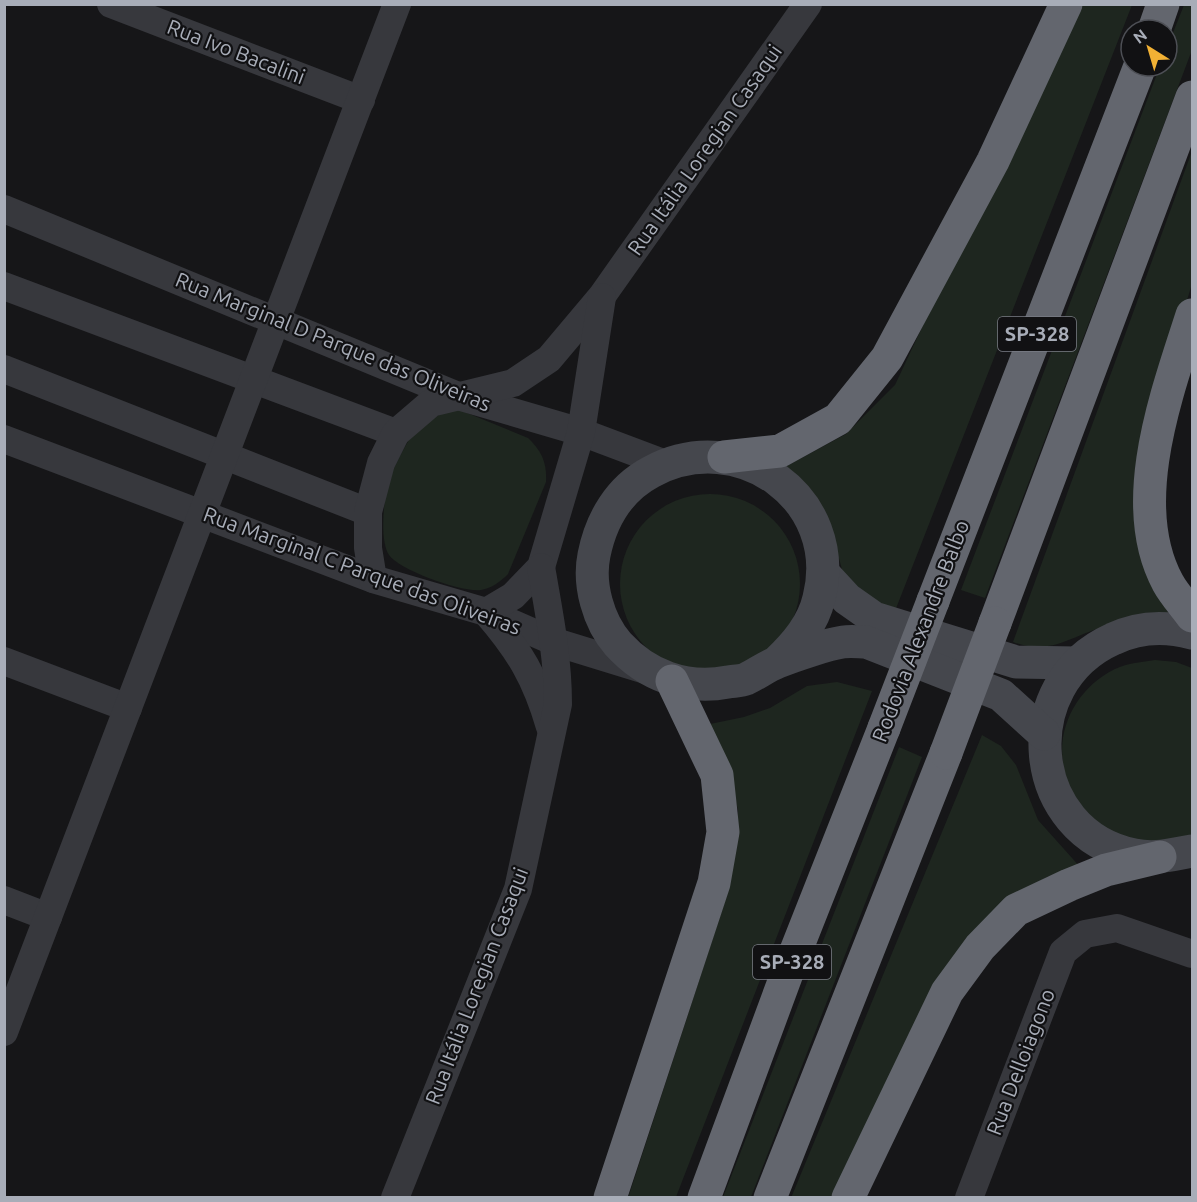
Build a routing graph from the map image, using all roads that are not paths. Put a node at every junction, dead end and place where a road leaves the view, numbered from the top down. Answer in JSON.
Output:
{"nodes":[{"id":1,"x":111,"y":4,"type":"edge"},
{"id":2,"x":397,"y":4,"type":"edge"},
{"id":3,"x":808,"y":4,"type":"edge"},
{"id":4,"x":1066,"y":4,"type":"edge"},
{"id":5,"x":1135,"y":78,"type":"edge"},
{"id":6,"x":1192,"y":97,"type":"edge"},
{"id":7,"x":361,"y":100,"type":"junction"},
{"id":8,"x":4,"y":208,"type":"edge"},
{"id":9,"x":4,"y":286,"type":"edge"},
{"id":10,"x":602,"y":296,"type":"junction"},
{"id":11,"x":1192,"y":315,"type":"edge"},
{"id":12,"x":276,"y":320,"type":"junction"},
{"id":13,"x":4,"y":369,"type":"edge"},
{"id":14,"x":254,"y":379,"type":"junction"},
{"id":15,"x":458,"y":396,"type":"junction"},
{"id":16,"x":581,"y":432,"type":"junction"},
{"id":17,"x":396,"y":433,"type":"junction"},
{"id":18,"x":4,"y":439,"type":"edge"},
{"id":19,"x":225,"y":456,"type":"junction"},
{"id":20,"x":724,"y":457,"type":"junction"},
{"id":21,"x":666,"y":464,"type":"junction"},
{"id":22,"x":368,"y":512,"type":"junction"},
{"id":23,"x":203,"y":513,"type":"junction"},
{"id":24,"x":541,"y":567,"type":"junction"},
{"id":25,"x":823,"y":573,"type":"junction"},
{"id":26,"x":373,"y":579,"type":"junction"},
{"id":27,"x":486,"y":612,"type":"junction"},
{"id":28,"x":1192,"y":616,"type":"edge"},
{"id":29,"x":1192,"y":633,"type":"edge"},
{"id":30,"x":555,"y":642,"type":"junction"},
{"id":31,"x":4,"y":661,"type":"edge"},
{"id":32,"x":777,"y":662,"type":"junction"},
{"id":33,"x":1076,"y":663,"type":"junction"},
{"id":34,"x":663,"y":677,"type":"junction"},
{"id":35,"x":128,"y":708,"type":"junction"},
{"id":36,"x":1044,"y":734,"type":"junction"},
{"id":37,"x":552,"y":735,"type":"junction"},
{"id":38,"x":1192,"y":851,"type":"edge"},
{"id":39,"x":1160,"y":857,"type":"junction"},
{"id":40,"x":4,"y":900,"type":"edge"},
{"id":41,"x":48,"y":917,"type":"junction"},
{"id":42,"x":1192,"y":954,"type":"edge"},
{"id":43,"x":4,"y":1032,"type":"edge"},
{"id":44,"x":395,"y":1197,"type":"edge"},
{"id":45,"x":610,"y":1197,"type":"edge"},
{"id":46,"x":704,"y":1197,"type":"edge"},
{"id":47,"x":770,"y":1197,"type":"edge"},
{"id":48,"x":848,"y":1197,"type":"edge"},
{"id":49,"x":969,"y":1197,"type":"edge"}],
"edges":[{"from":1,"to":7,"type":"street","name":"Rua Ivo Bacalini"},
{"from":2,"to":7,"type":"street"},
{"from":3,"to":10,"type":"street","name":"Rua Itália Loregian Casaqui"},
{"from":4,"to":20,"type":"highway"},
{"from":5,"to":46,"type":"highway","name":"Rodovia Alexandre Balbo","number":"SP-328","bridge":true},
{"from":6,"to":47,"type":"highway","number":"SP-328","bridge":true},
{"from":7,"to":12,"type":"street"},
{"from":8,"to":12,"type":"street","name":"Rua Marginal D Parque das Oliveiras"},
{"from":9,"to":14,"type":"street"},
{"from":10,"to":15,"type":"street","name":"Rua Itália Loregian Casaqui"},
{"from":10,"to":16,"type":"street","name":"Rua Itália Loregian Casaqui"},
{"from":11,"to":28,"type":"highway"},
{"from":12,"to":14,"type":"street"},
{"from":12,"to":15,"type":"street","name":"Rua Marginal D Parque das Oliveiras"},
{"from":13,"to":19,"type":"street"},
{"from":14,"to":17,"type":"street"},
{"from":14,"to":19,"type":"street"},
{"from":15,"to":16,"type":"street","name":"Rua Marginal D Parque das Oliveiras"},
{"from":15,"to":17,"type":"street","name":"Rua Itália Loregian Casaqui"},
{"from":16,"to":21,"type":"street","name":"Rua Marginal D Parque das Oliveiras"},
{"from":16,"to":24,"type":"street","name":"Rua Itália Loregian Casaqui"},
{"from":17,"to":22,"type":"street"},
{"from":18,"to":23,"type":"street","name":"Rua Marginal C Parque das Oliveiras"},
{"from":19,"to":22,"type":"street"},
{"from":19,"to":23,"type":"street"},
{"from":20,"to":21,"type":"main road"},
{"from":20,"to":25,"type":"main road"},
{"from":21,"to":34,"type":"main road"},
{"from":22,"to":26,"type":"street"},
{"from":23,"to":26,"type":"street","name":"Rua Marginal C Parque das Oliveiras"},
{"from":23,"to":35,"type":"street"},
{"from":24,"to":27,"type":"street","name":"Rua Itália Loregian Casaqui"},
{"from":24,"to":30,"type":"street","name":"Rua Itália Loregian Casaqui"},
{"from":25,"to":32,"type":"main road"},
{"from":25,"to":33,"type":"main road"},
{"from":26,"to":27,"type":"street","name":"Rua Marginal C Parque das Oliveiras"},
{"from":27,"to":30,"type":"street","name":"Rua Marginal C Parque das Oliveiras"},
{"from":27,"to":37,"type":"street","name":"Rua Itália Loregian Casaqui"},
{"from":29,"to":33,"type":"main road"},
{"from":30,"to":34,"type":"street","name":"Rua Marginal C Parque das Oliveiras"},
{"from":30,"to":37,"type":"street","name":"Rua Itália Loregian Casaqui"},
{"from":31,"to":35,"type":"street"},
{"from":32,"to":34,"type":"main road"},
{"from":32,"to":36,"type":"main road"},
{"from":33,"to":36,"type":"main road"},
{"from":34,"to":45,"type":"highway"},
{"from":35,"to":41,"type":"street"},
{"from":36,"to":39,"type":"main road"},
{"from":37,"to":44,"type":"street","name":"Rua Itália Loregian Casaqui"},
{"from":38,"to":39,"type":"main road"},
{"from":39,"to":48,"type":"highway"},
{"from":40,"to":41,"type":"street"},
{"from":41,"to":43,"type":"street"},
{"from":42,"to":49,"type":"street","name":"Rua Delloiagono"}]}
